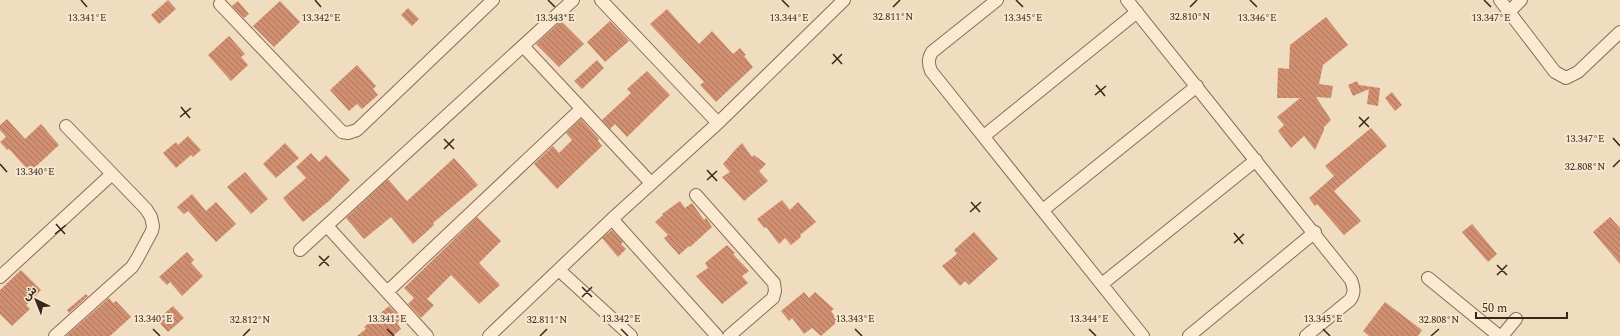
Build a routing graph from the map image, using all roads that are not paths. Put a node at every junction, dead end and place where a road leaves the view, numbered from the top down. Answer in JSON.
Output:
{"nodes":[{"id":1,"x":493,"y":0,"type":"edge"},
{"id":2,"x":573,"y":0,"type":"edge"},
{"id":3,"x":602,"y":0,"type":"edge"},
{"id":4,"x":844,"y":0,"type":"edge"},
{"id":5,"x":997,"y":0,"type":"edge"},
{"id":6,"x":1127,"y":0,"type":"edge"},
{"id":7,"x":1500,"y":0,"type":"edge"},
{"id":8,"x":1521,"y":0,"type":"edge"},
{"id":9,"x":220,"y":4,"type":"dead end"},
{"id":10,"x":1137,"y":12,"type":"junction"},
{"id":11,"x":1509,"y":12,"type":"junction"},
{"id":12,"x":1620,"y":32,"type":"edge"},
{"id":13,"x":523,"y":46,"type":"junction"},
{"id":14,"x":1197,"y":86,"type":"junction"},
{"id":15,"x":581,"y":109,"type":"junction"},
{"id":16,"x":718,"y":122,"type":"junction"},
{"id":17,"x":66,"y":126,"type":"dead end"},
{"id":18,"x":984,"y":136,"type":"junction"},
{"id":19,"x":1256,"y":160,"type":"junction"},
{"id":20,"x":112,"y":174,"type":"junction"},
{"id":21,"x":651,"y":183,"type":"junction"},
{"id":22,"x":696,"y":195,"type":"dead end"},
{"id":23,"x":1043,"y":210,"type":"junction"},
{"id":24,"x":612,"y":219,"type":"junction"},
{"id":25,"x":327,"y":226,"type":"junction"},
{"id":26,"x":1315,"y":232,"type":"junction"},
{"id":27,"x":300,"y":250,"type":"dead end"},
{"id":28,"x":559,"y":270,"type":"junction"},
{"id":29,"x":0,"y":277,"type":"edge"},
{"id":30,"x":1428,"y":278,"type":"dead end"},
{"id":31,"x":1102,"y":284,"type":"junction"},
{"id":32,"x":387,"y":292,"type":"junction"},
{"id":33,"x":1516,"y":319,"type":"dead end"},
{"id":34,"x":54,"y":336,"type":"edge"},
{"id":35,"x":427,"y":336,"type":"edge"},
{"id":36,"x":489,"y":336,"type":"edge"},
{"id":37,"x":631,"y":336,"type":"edge"},
{"id":38,"x":717,"y":336,"type":"edge"},
{"id":39,"x":729,"y":336,"type":"edge"},
{"id":40,"x":1143,"y":336,"type":"edge"},
{"id":41,"x":1189,"y":336,"type":"edge"},
{"id":42,"x":1306,"y":336,"type":"edge"},
{"id":43,"x":1500,"y":336,"type":"edge"}],
"edges":[{"from":1,"to":9,"type":"street"},
{"from":2,"to":13,"type":"street"},
{"from":3,"to":16,"type":"street"},
{"from":4,"to":16,"type":"street"},
{"from":5,"to":18,"type":"street"},
{"from":6,"to":10,"type":"street"},
{"from":7,"to":11,"type":"street"},
{"from":8,"to":11,"type":"street"},
{"from":10,"to":14,"type":"street"},
{"from":10,"to":18,"type":"street"},
{"from":11,"to":12,"type":"street"},
{"from":13,"to":15,"type":"street"},
{"from":13,"to":25,"type":"street"},
{"from":14,"to":19,"type":"street"},
{"from":14,"to":23,"type":"street"},
{"from":15,"to":21,"type":"street"},
{"from":15,"to":32,"type":"street"},
{"from":16,"to":21,"type":"street"},
{"from":17,"to":20,"type":"street"},
{"from":18,"to":23,"type":"street"},
{"from":19,"to":26,"type":"street"},
{"from":19,"to":31,"type":"street"},
{"from":20,"to":29,"type":"street"},
{"from":20,"to":34,"type":"street"},
{"from":21,"to":24,"type":"street"},
{"from":22,"to":39,"type":"street"},
{"from":23,"to":31,"type":"street"},
{"from":24,"to":28,"type":"street"},
{"from":24,"to":38,"type":"street"},
{"from":25,"to":27,"type":"street"},
{"from":25,"to":32,"type":"street"},
{"from":26,"to":41,"type":"street"},
{"from":26,"to":42,"type":"street"},
{"from":28,"to":36,"type":"street"},
{"from":28,"to":37,"type":"street"},
{"from":30,"to":43,"type":"street"},
{"from":31,"to":40,"type":"street"},
{"from":32,"to":35,"type":"street"},
{"from":33,"to":43,"type":"street"}]}
